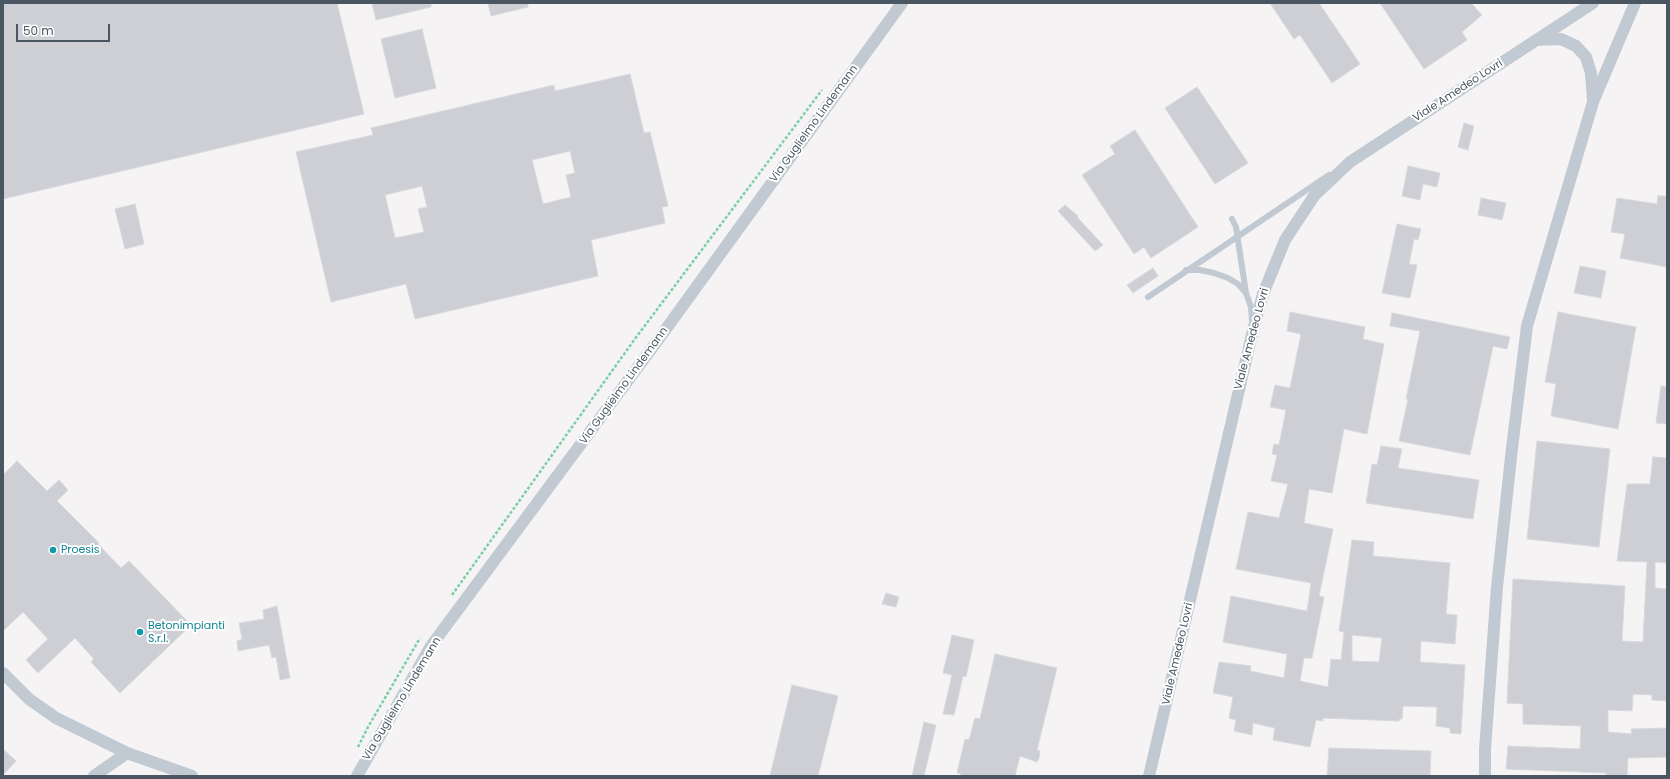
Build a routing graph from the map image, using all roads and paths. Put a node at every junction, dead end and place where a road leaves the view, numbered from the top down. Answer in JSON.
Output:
{"nodes":[{"id":1,"x":902,"y":3,"type":"edge"},
{"id":2,"x":1593,"y":3,"type":"edge"},
{"id":3,"x":1635,"y":3,"type":"edge"},
{"id":4,"x":1537,"y":40,"type":"junction"},
{"id":5,"x":827,"y":84,"type":"dead end"},
{"id":6,"x":1593,"y":102,"type":"junction"},
{"id":7,"x":1350,"y":162,"type":"junction"},
{"id":8,"x":1232,"y":219,"type":"dead end"},
{"id":9,"x":1238,"y":236,"type":"junction"},
{"id":10,"x":1186,"y":270,"type":"junction"},
{"id":11,"x":1246,"y":293,"type":"junction"},
{"id":12,"x":1148,"y":297,"type":"dead end"},
{"id":13,"x":1253,"y":330,"type":"junction"},
{"id":14,"x":451,"y":597,"type":"dead end"},
{"id":15,"x":424,"y":633,"type":"dead end"},
{"id":16,"x":3,"y":673,"type":"edge"},
{"id":17,"x":358,"y":748,"type":"dead end"},
{"id":18,"x":127,"y":753,"type":"junction"},
{"id":19,"x":94,"y":776,"type":"edge"},
{"id":20,"x":192,"y":776,"type":"edge"},
{"id":21,"x":356,"y":776,"type":"edge"},
{"id":22,"x":1149,"y":776,"type":"edge"},
{"id":23,"x":1485,"y":776,"type":"edge"}],
"edges":[{"from":1,"to":21,"type":"street","name":"Via Guglielmo Lindemann"},
{"from":2,"to":4,"type":"street","name":"Viale Amedeo Lovri"},
{"from":3,"to":6,"type":"street"},
{"from":4,"to":6,"type":"street"},
{"from":4,"to":7,"type":"street","name":"Viale Amedeo Lovri"},
{"from":5,"to":14,"type":"path","name":"Via Guglielmo Lindemann"},
{"from":6,"to":23,"type":"street"},
{"from":7,"to":9,"type":"lane"},
{"from":7,"to":13,"type":"street","name":"Viale Amedeo Lovri"},
{"from":8,"to":9,"type":"lane"},
{"from":9,"to":10,"type":"lane"},
{"from":9,"to":11,"type":"lane"},
{"from":10,"to":11,"type":"lane"},
{"from":10,"to":12,"type":"lane"},
{"from":11,"to":13,"type":"lane"},
{"from":13,"to":22,"type":"street","name":"Viale Amedeo Lovri"},
{"from":15,"to":17,"type":"path","name":"Via Guglielmo Lindemann"},
{"from":16,"to":18,"type":"street"},
{"from":18,"to":19,"type":"street"},
{"from":18,"to":20,"type":"street"}]}
